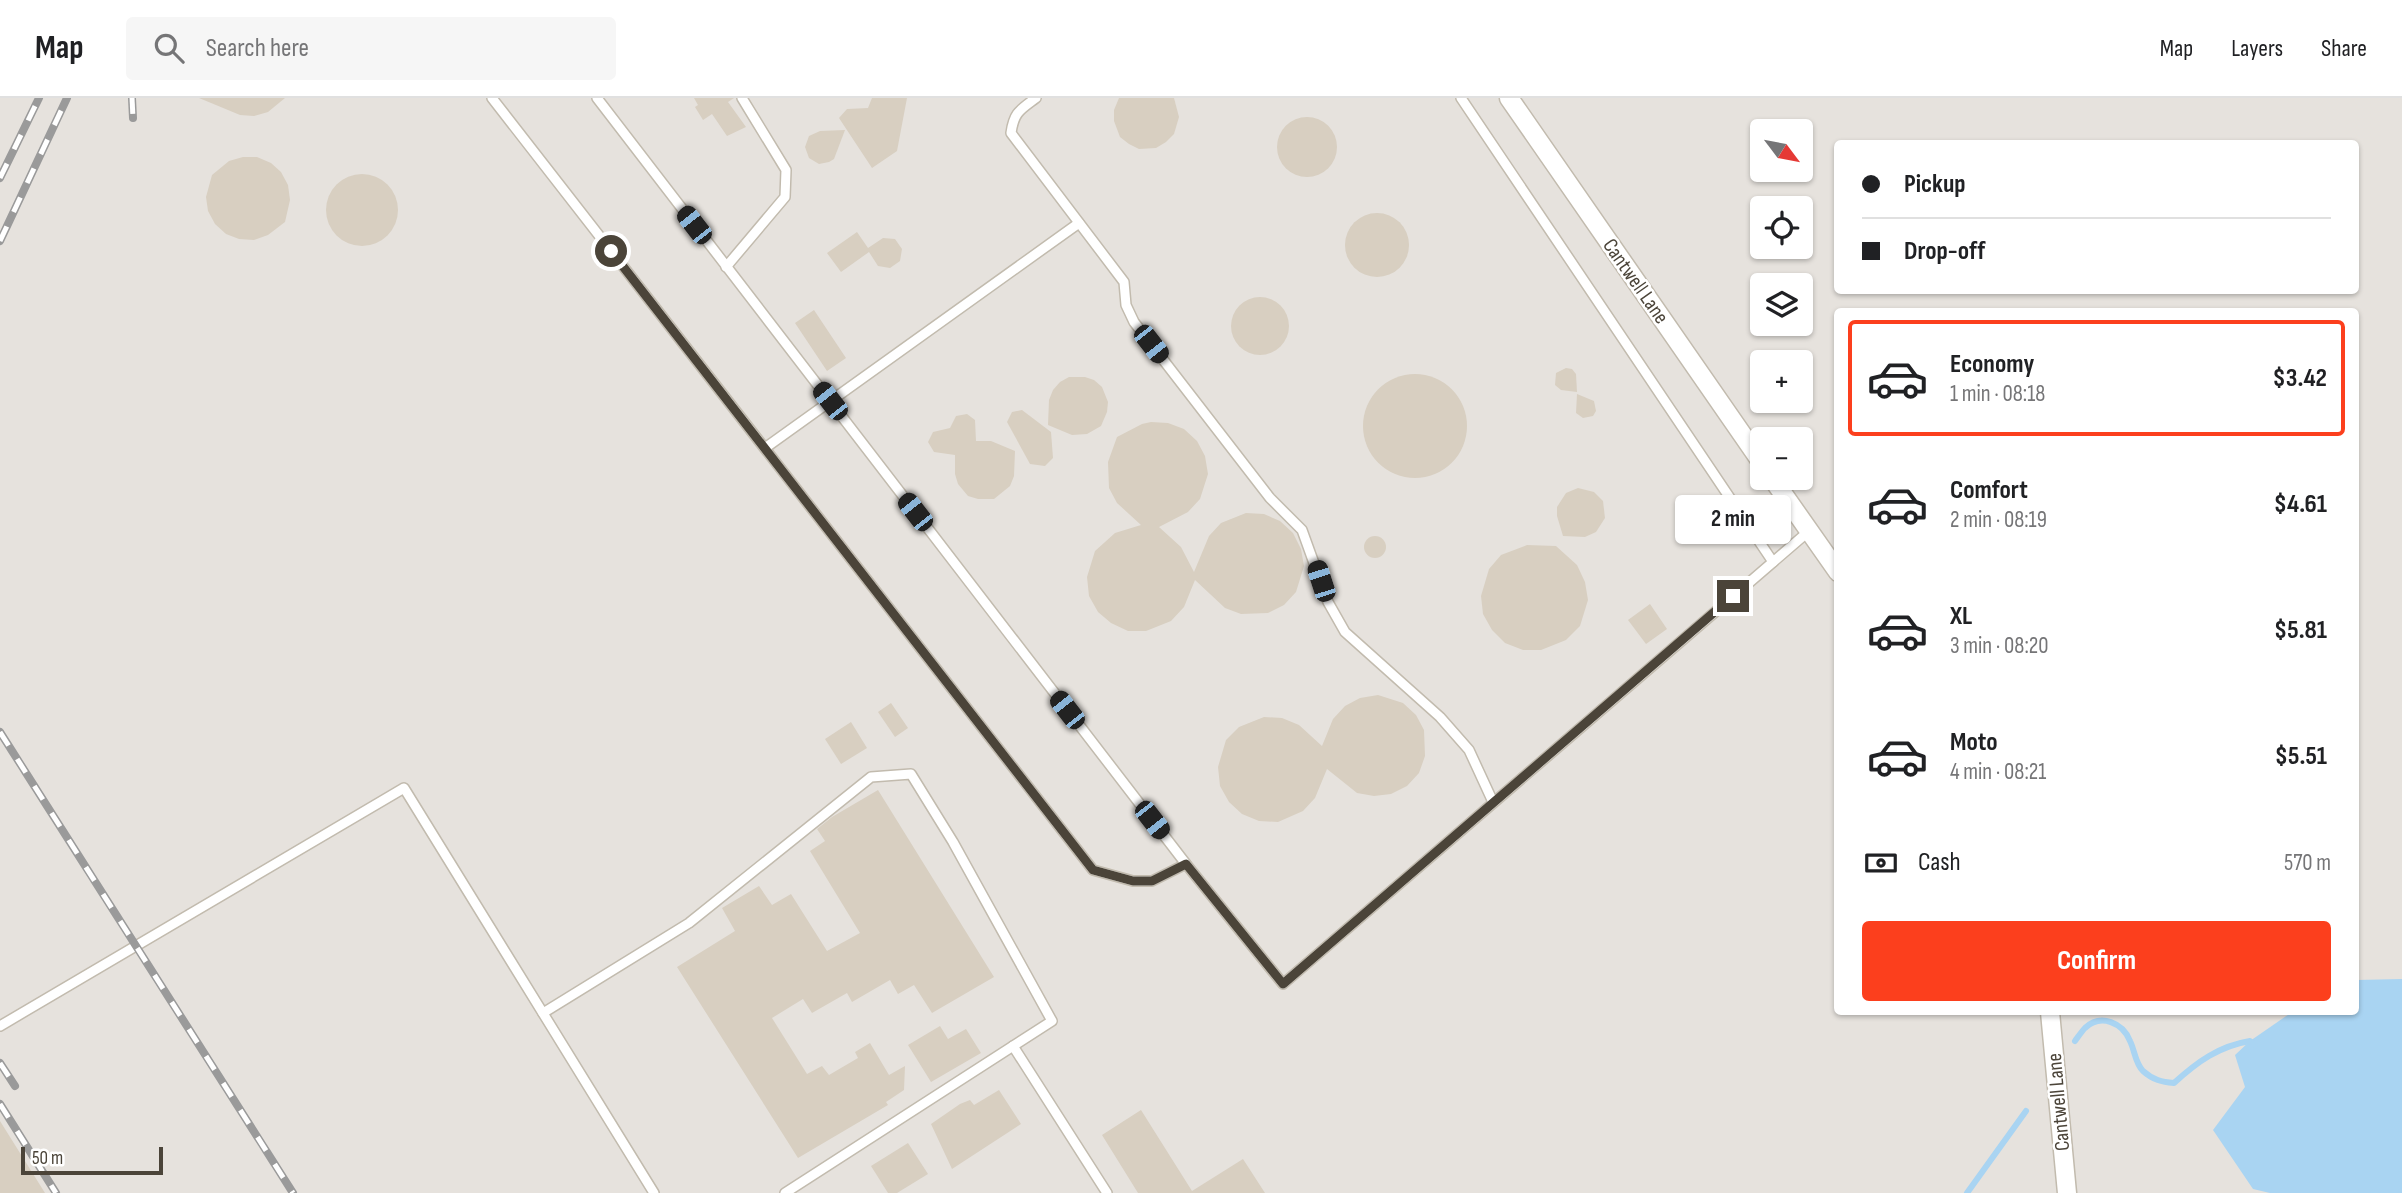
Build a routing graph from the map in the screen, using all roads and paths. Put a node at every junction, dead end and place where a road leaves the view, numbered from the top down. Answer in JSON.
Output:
{"nodes":[{"id":1,"x":492,"y":98,"type":"edge"},
{"id":2,"x":597,"y":98,"type":"edge"},
{"id":3,"x":742,"y":98,"type":"edge"},
{"id":4,"x":1036,"y":98,"type":"edge"},
{"id":5,"x":1461,"y":98,"type":"edge"},
{"id":6,"x":1509,"y":98,"type":"edge"},
{"id":7,"x":1079,"y":223,"type":"junction"},
{"id":8,"x":726,"y":267,"type":"junction"},
{"id":9,"x":830,"y":401,"type":"junction"},
{"id":10,"x":1750,"y":446,"type":"edge"},
{"id":11,"x":765,"y":448,"type":"junction"},
{"id":12,"x":1780,"y":490,"type":"edge"},
{"id":13,"x":1809,"y":531,"type":"junction"},
{"id":14,"x":1773,"y":562,"type":"junction"},
{"id":15,"x":1834,"y":566,"type":"edge"},
{"id":16,"x":1493,"y":802,"type":"junction"},
{"id":17,"x":1186,"y":864,"type":"junction"},
{"id":18,"x":543,"y":1013,"type":"junction"},
{"id":19,"x":2050,"y":1015,"type":"edge"},
{"id":20,"x":0,"y":1026,"type":"edge"},
{"id":21,"x":1013,"y":1046,"type":"junction"},
{"id":22,"x":654,"y":1193,"type":"edge"},
{"id":23,"x":785,"y":1193,"type":"edge"},
{"id":24,"x":1107,"y":1193,"type":"edge"},
{"id":25,"x":2067,"y":1193,"type":"edge"}],
"edges":[{"from":1,"to":11,"type":"lane"},
{"from":2,"to":8,"type":"lane"},
{"from":3,"to":8,"type":"lane"},
{"from":4,"to":7,"type":"lane"},
{"from":5,"to":14,"type":"lane"},
{"from":6,"to":10,"type":"street","name":"Cantwell Lane"},
{"from":7,"to":9,"type":"lane"},
{"from":7,"to":16,"type":"lane"},
{"from":8,"to":9,"type":"lane"},
{"from":9,"to":11,"type":"lane"},
{"from":9,"to":17,"type":"lane"},
{"from":11,"to":17,"type":"lane"},
{"from":12,"to":13,"type":"street"},
{"from":13,"to":14,"type":"lane"},
{"from":13,"to":15,"type":"street"},
{"from":14,"to":16,"type":"lane"},
{"from":16,"to":17,"type":"lane"},
{"from":18,"to":20,"type":"lane"},
{"from":18,"to":21,"type":"lane"},
{"from":18,"to":22,"type":"lane"},
{"from":19,"to":25,"type":"street","name":"Cantwell Lane"},
{"from":21,"to":23,"type":"lane"},
{"from":21,"to":24,"type":"lane"}]}
